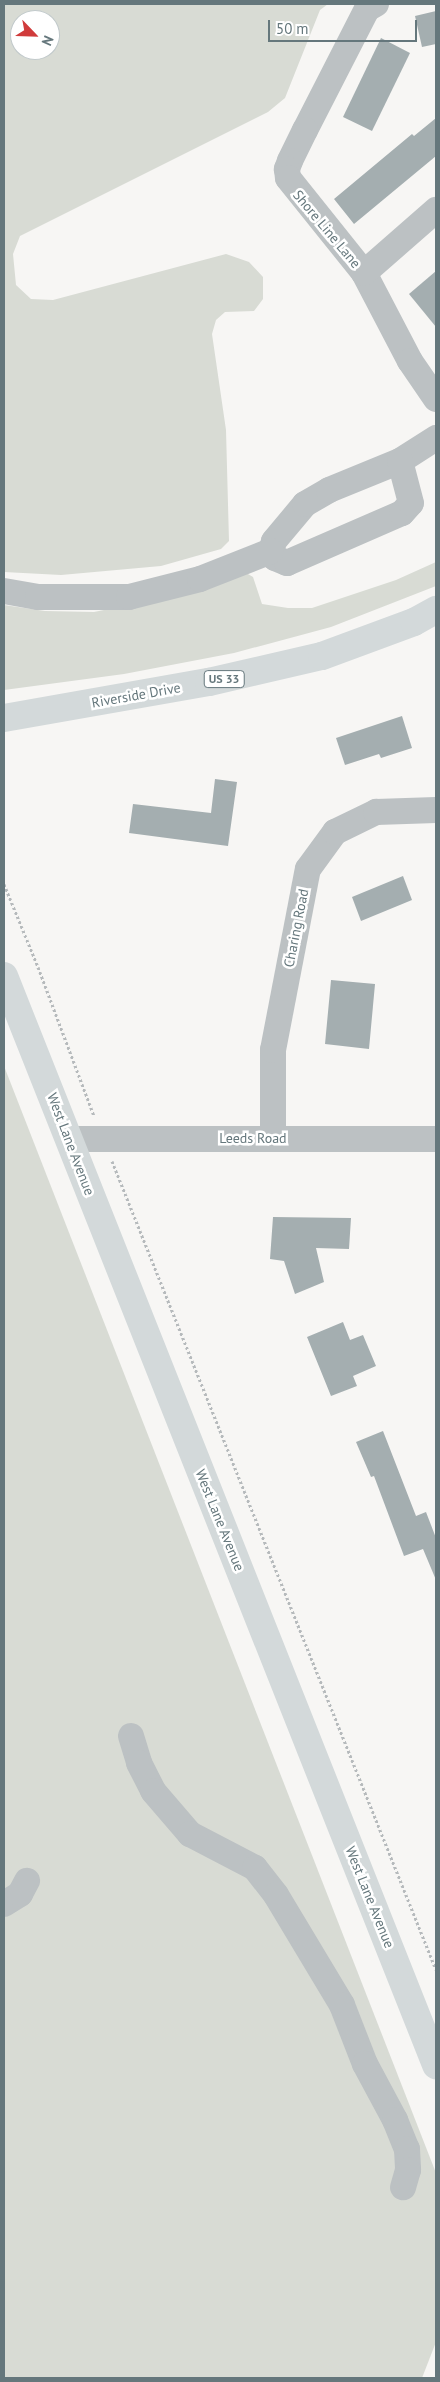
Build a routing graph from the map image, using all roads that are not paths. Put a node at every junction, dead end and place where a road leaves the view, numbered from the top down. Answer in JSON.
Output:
{"nodes":[{"id":1,"x":376,"y":4,"type":"edge"},
{"id":2,"x":436,"y":210,"type":"edge"},
{"id":3,"x":364,"y":273,"type":"junction"},
{"id":4,"x":436,"y":399,"type":"edge"},
{"id":5,"x":436,"y":438,"type":"edge"},
{"id":6,"x":400,"y":461,"type":"junction"},
{"id":7,"x":271,"y":551,"type":"junction"},
{"id":8,"x":4,"y":591,"type":"edge"},
{"id":9,"x":436,"y":610,"type":"edge"},
{"id":10,"x":4,"y":718,"type":"edge"},
{"id":11,"x":436,"y":810,"type":"edge"},
{"id":12,"x":4,"y":976,"type":"edge"},
{"id":13,"x":273,"y":1138,"type":"junction"},
{"id":14,"x":70,"y":1139,"type":"junction"},
{"id":15,"x":436,"y":1139,"type":"edge"},
{"id":16,"x":131,"y":1736,"type":"dead end"},
{"id":17,"x":28,"y":1881,"type":"dead end"},
{"id":18,"x":4,"y":1904,"type":"edge"},
{"id":19,"x":436,"y":2065,"type":"edge"},
{"id":20,"x":403,"y":2187,"type":"dead end"}],
"edges":[{"from":1,"to":3,"type":"street","name":"Shore Line Lane"},
{"from":2,"to":3,"type":"street"},
{"from":3,"to":4,"type":"street","name":"Shore Line Lane"},
{"from":5,"to":6,"type":"street"},
{"from":6,"to":7,"type":"street"},
{"from":6,"to":7,"type":"street"},
{"from":7,"to":8,"type":"street"},
{"from":9,"to":10,"type":"main road","name":"Riverside Drive","number":"US 33"},
{"from":11,"to":13,"type":"street","name":"Charing Road"},
{"from":12,"to":14,"type":"main road","name":"West Lane Avenue"},
{"from":13,"to":14,"type":"street","name":"Leeds Road"},
{"from":13,"to":15,"type":"street","name":"Leeds Road"},
{"from":14,"to":19,"type":"main road","name":"West Lane Avenue"},
{"from":16,"to":20,"type":"street"},
{"from":17,"to":18,"type":"street"}]}
